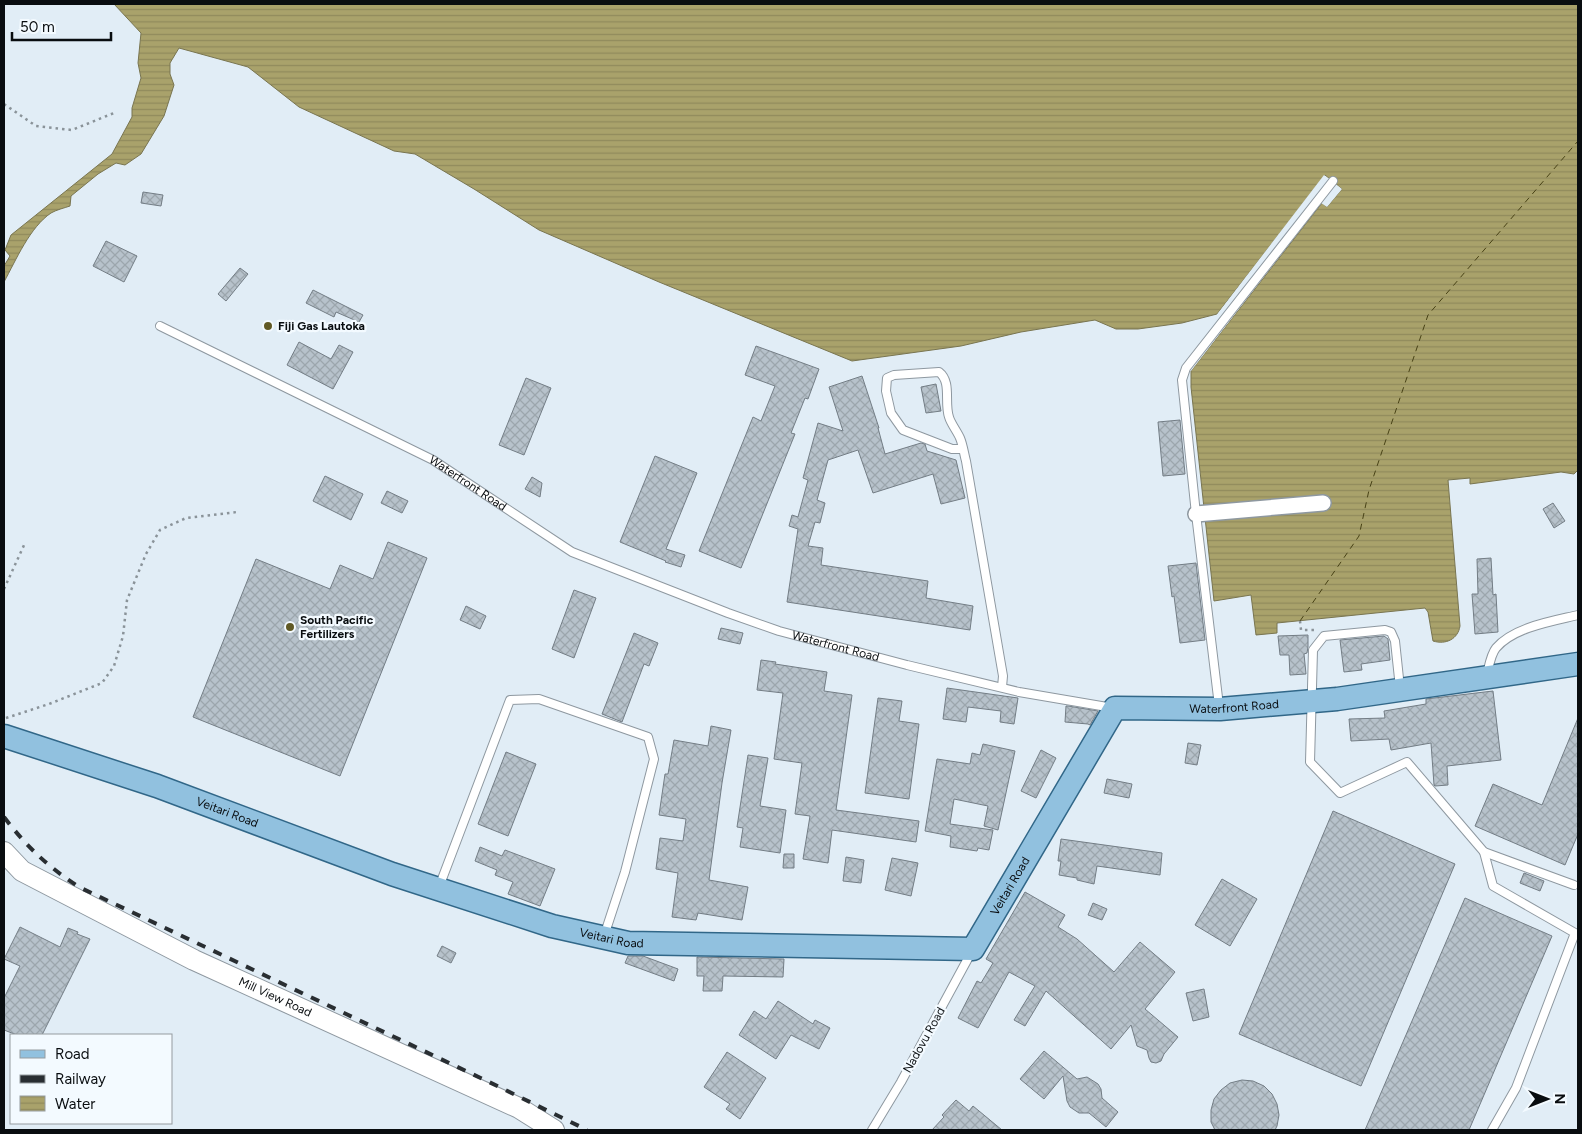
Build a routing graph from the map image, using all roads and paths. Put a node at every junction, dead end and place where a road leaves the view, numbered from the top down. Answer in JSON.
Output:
{"nodes":[{"id":1,"x":4,"y":104,"type":"edge"},
{"id":2,"x":114,"y":113,"type":"dead end"},
{"id":3,"x":1332,"y":182,"type":"dead end"},
{"id":4,"x":160,"y":326,"type":"dead end"},
{"id":5,"x":963,"y":449,"type":"junction"},
{"id":6,"x":1323,"y":503,"type":"dead end"},
{"id":7,"x":237,"y":512,"type":"dead end"},
{"id":8,"x":1196,"y":514,"type":"junction"},
{"id":9,"x":25,"y":543,"type":"dead end"},
{"id":10,"x":4,"y":589,"type":"edge"},
{"id":11,"x":1578,"y":615,"type":"edge"},
{"id":12,"x":1300,"y":621,"type":"dead end"},
{"id":13,"x":1324,"y":636,"type":"junction"},
{"id":14,"x":1578,"y":664,"type":"edge"},
{"id":15,"x":1485,"y":678,"type":"junction"},
{"id":16,"x":1002,"y":687,"type":"junction"},
{"id":17,"x":1400,"y":690,"type":"junction"},
{"id":18,"x":1313,"y":701,"type":"junction"},
{"id":19,"x":1115,"y":708,"type":"junction"},
{"id":20,"x":1220,"y":709,"type":"junction"},
{"id":21,"x":4,"y":719,"type":"edge"},
{"id":22,"x":4,"y":736,"type":"edge"},
{"id":23,"x":4,"y":852,"type":"edge"},
{"id":24,"x":1484,"y":852,"type":"junction"},
{"id":25,"x":1574,"y":885,"type":"dead end"},
{"id":26,"x":438,"y":889,"type":"junction"},
{"id":27,"x":603,"y":937,"type":"junction"},
{"id":28,"x":973,"y":949,"type":"junction"},
{"id":29,"x":554,"y":1130,"type":"edge"},
{"id":30,"x":872,"y":1130,"type":"edge"},
{"id":31,"x":1492,"y":1130,"type":"edge"}],
"edges":[{"from":1,"to":2,"type":"path"},
{"from":3,"to":8,"type":"lane"},
{"from":4,"to":16,"type":"lane","name":"Waterfront Road"},
{"from":5,"to":5,"type":"lane"},
{"from":5,"to":16,"type":"lane"},
{"from":6,"to":8,"type":"street"},
{"from":7,"to":21,"type":"path"},
{"from":8,"to":20,"type":"lane"},
{"from":9,"to":10,"type":"path"},
{"from":11,"to":15,"type":"lane"},
{"from":12,"to":13,"type":"path"},
{"from":13,"to":17,"type":"lane"},
{"from":13,"to":18,"type":"lane"},
{"from":14,"to":15,"type":"main road","name":"Waterfront Road"},
{"from":15,"to":17,"type":"main road","name":"Waterfront Road"},
{"from":16,"to":19,"type":"lane","name":"Waterfront Road"},
{"from":17,"to":18,"type":"main road","name":"Waterfront Road"},
{"from":18,"to":20,"type":"main road","name":"Waterfront Road"},
{"from":18,"to":24,"type":"lane"},
{"from":19,"to":20,"type":"main road","name":"Waterfront Road"},
{"from":19,"to":28,"type":"main road","name":"Veitari Road"},
{"from":22,"to":26,"type":"main road","name":"Veitari Road"},
{"from":23,"to":29,"type":"street","name":"Mill View Road"},
{"from":24,"to":25,"type":"lane"},
{"from":24,"to":31,"type":"lane"},
{"from":26,"to":27,"type":"main road","name":"Veitari Road"},
{"from":26,"to":27,"type":"lane"},
{"from":27,"to":28,"type":"main road","name":"Veitari Road"},
{"from":28,"to":30,"type":"lane","name":"Nadovu Road"}]}
